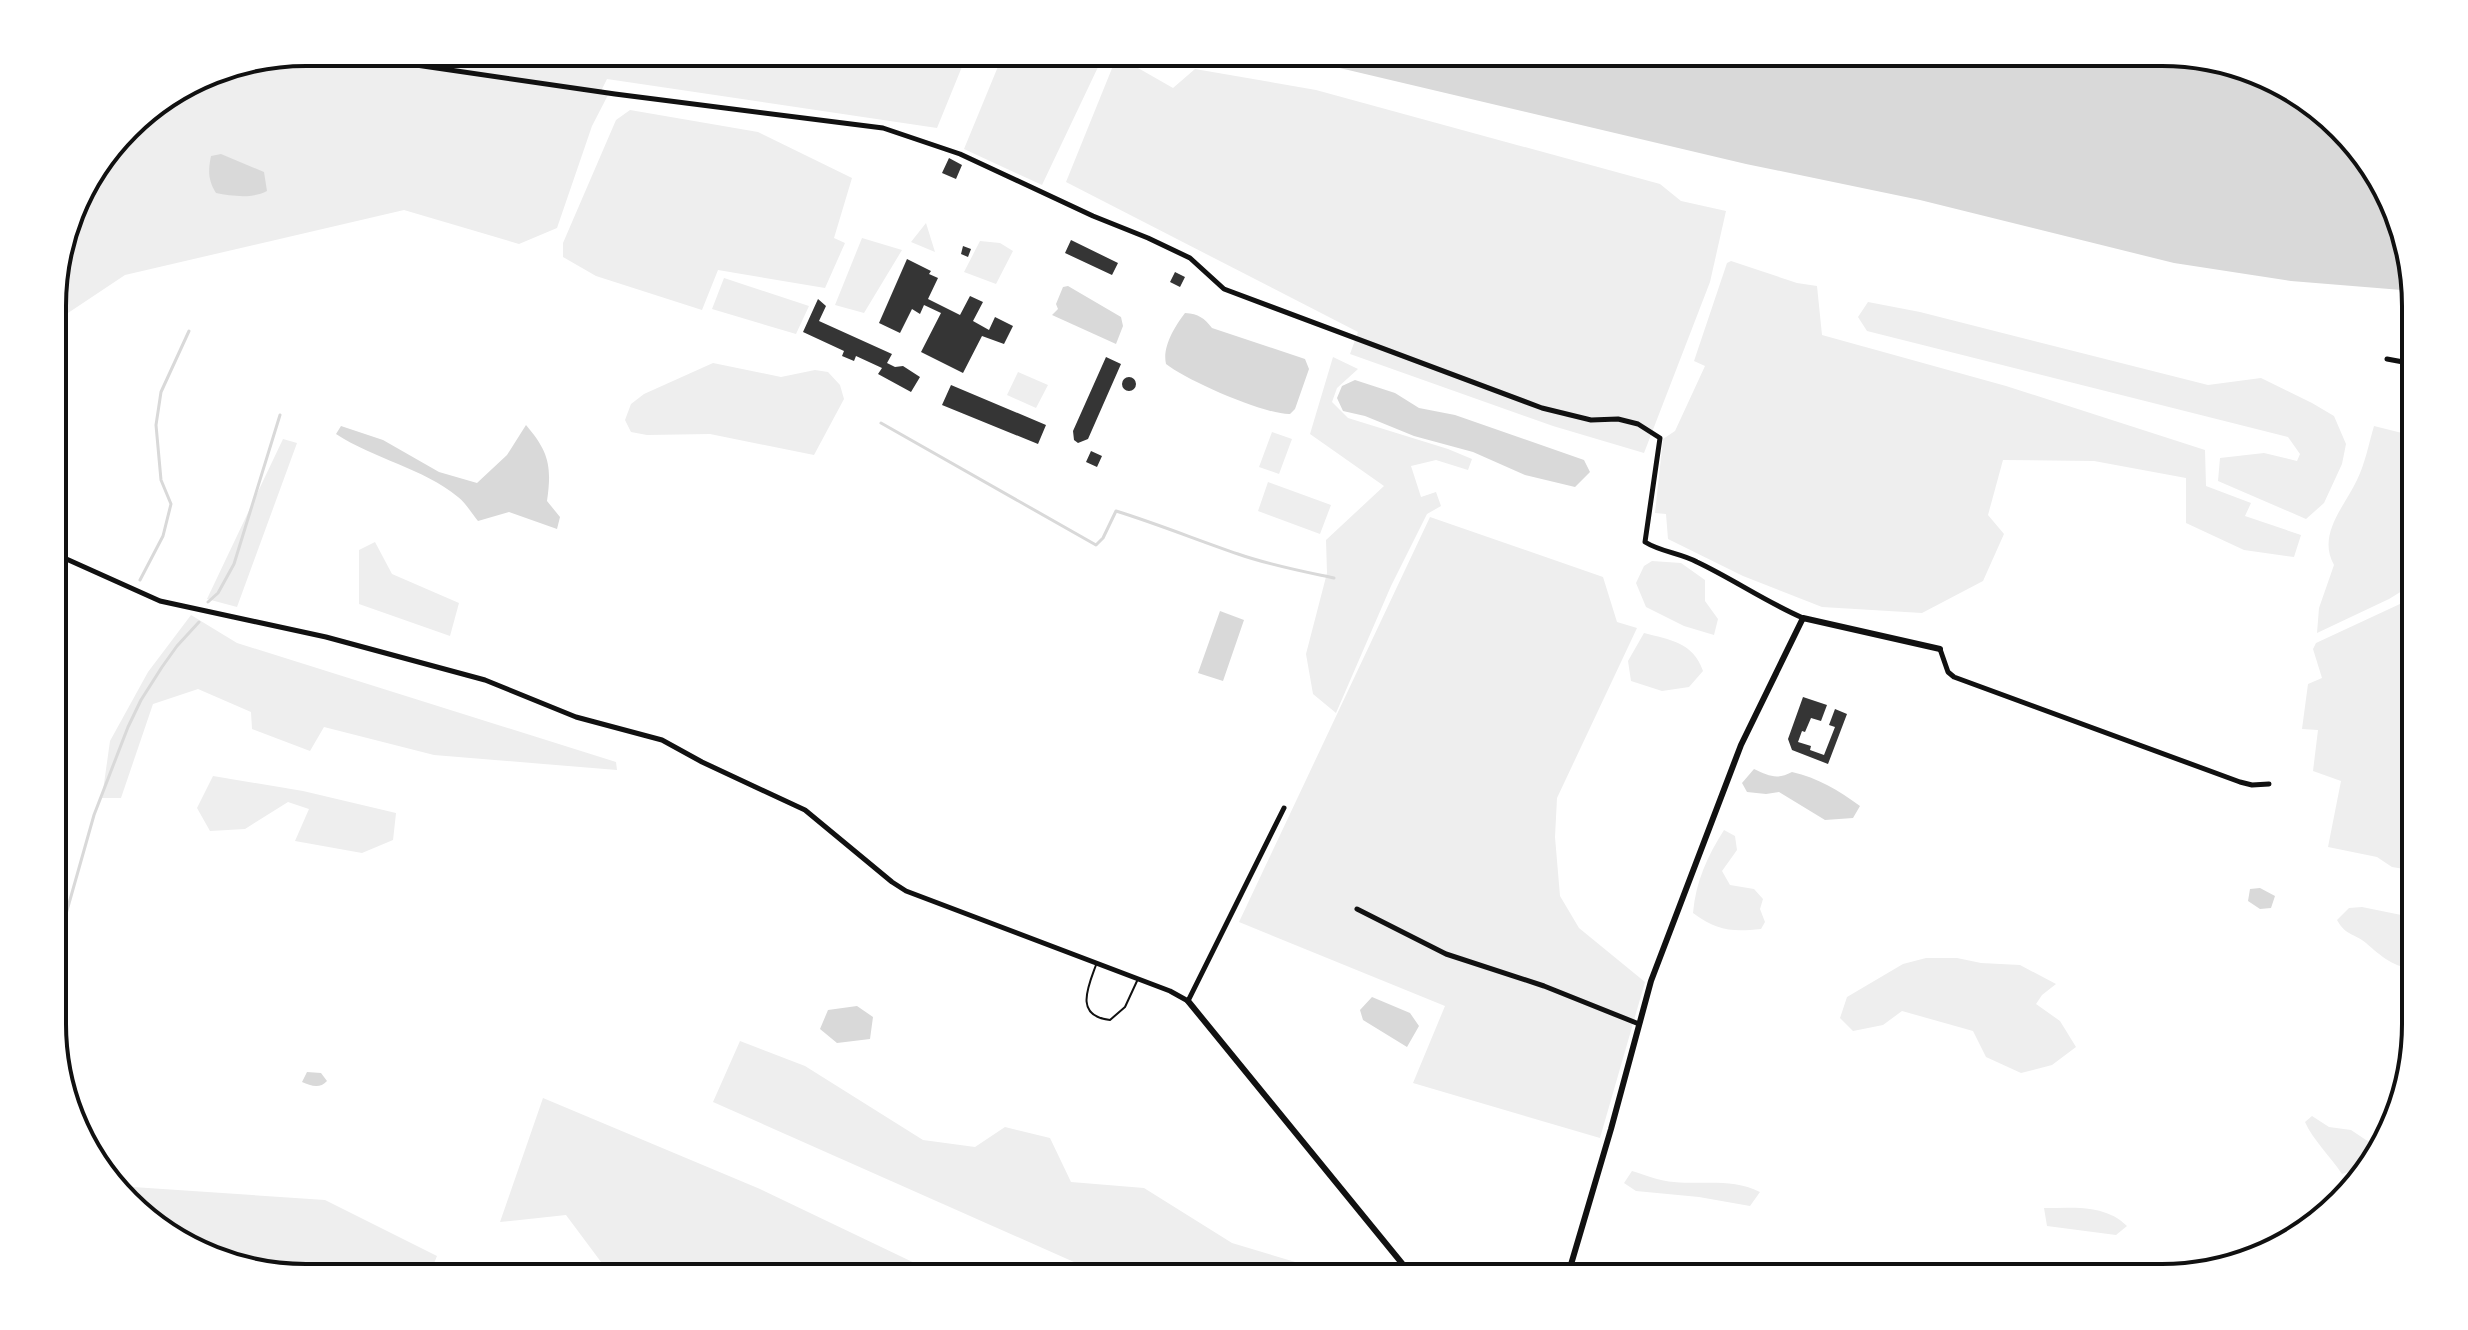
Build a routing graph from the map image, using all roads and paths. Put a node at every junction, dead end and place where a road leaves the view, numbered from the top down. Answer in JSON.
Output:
{"nodes":[{"id":1,"x":431,"y":67,"type":"edge"},
{"id":2,"x":2387,"y":359,"type":"dead end"},
{"id":3,"x":2402,"y":362,"type":"edge"},
{"id":4,"x":67,"y":559,"type":"edge"},
{"id":5,"x":1803,"y":618,"type":"junction"},
{"id":6,"x":1940,"y":649,"type":"joint"},
{"id":7,"x":2269,"y":784,"type":"dead end"},
{"id":8,"x":1284,"y":808,"type":"dead end"},
{"id":9,"x":1357,"y":909,"type":"dead end"},
{"id":10,"x":1097,"y":963,"type":"junction"},
{"id":11,"x":1137,"y":979,"type":"junction"},
{"id":12,"x":1188,"y":1001,"type":"junction"},
{"id":13,"x":1639,"y":1024,"type":"junction"},
{"id":14,"x":1402,"y":1263,"type":"edge"},
{"id":15,"x":1571,"y":1263,"type":"edge"}],
"edges":[{"from":1,"to":5,"type":"street"},
{"from":2,"to":3,"type":"street"},
{"from":4,"to":10,"type":"street"},
{"from":5,"to":6,"type":"street"},
{"from":5,"to":13,"type":"street"},
{"from":6,"to":7,"type":"street"},
{"from":8,"to":12,"type":"street"},
{"from":9,"to":13,"type":"street"},
{"from":10,"to":11,"type":"street"},
{"from":10,"to":11,"type":"lane"},
{"from":11,"to":12,"type":"street"},
{"from":12,"to":14,"type":"street"},
{"from":13,"to":15,"type":"street"}]}
